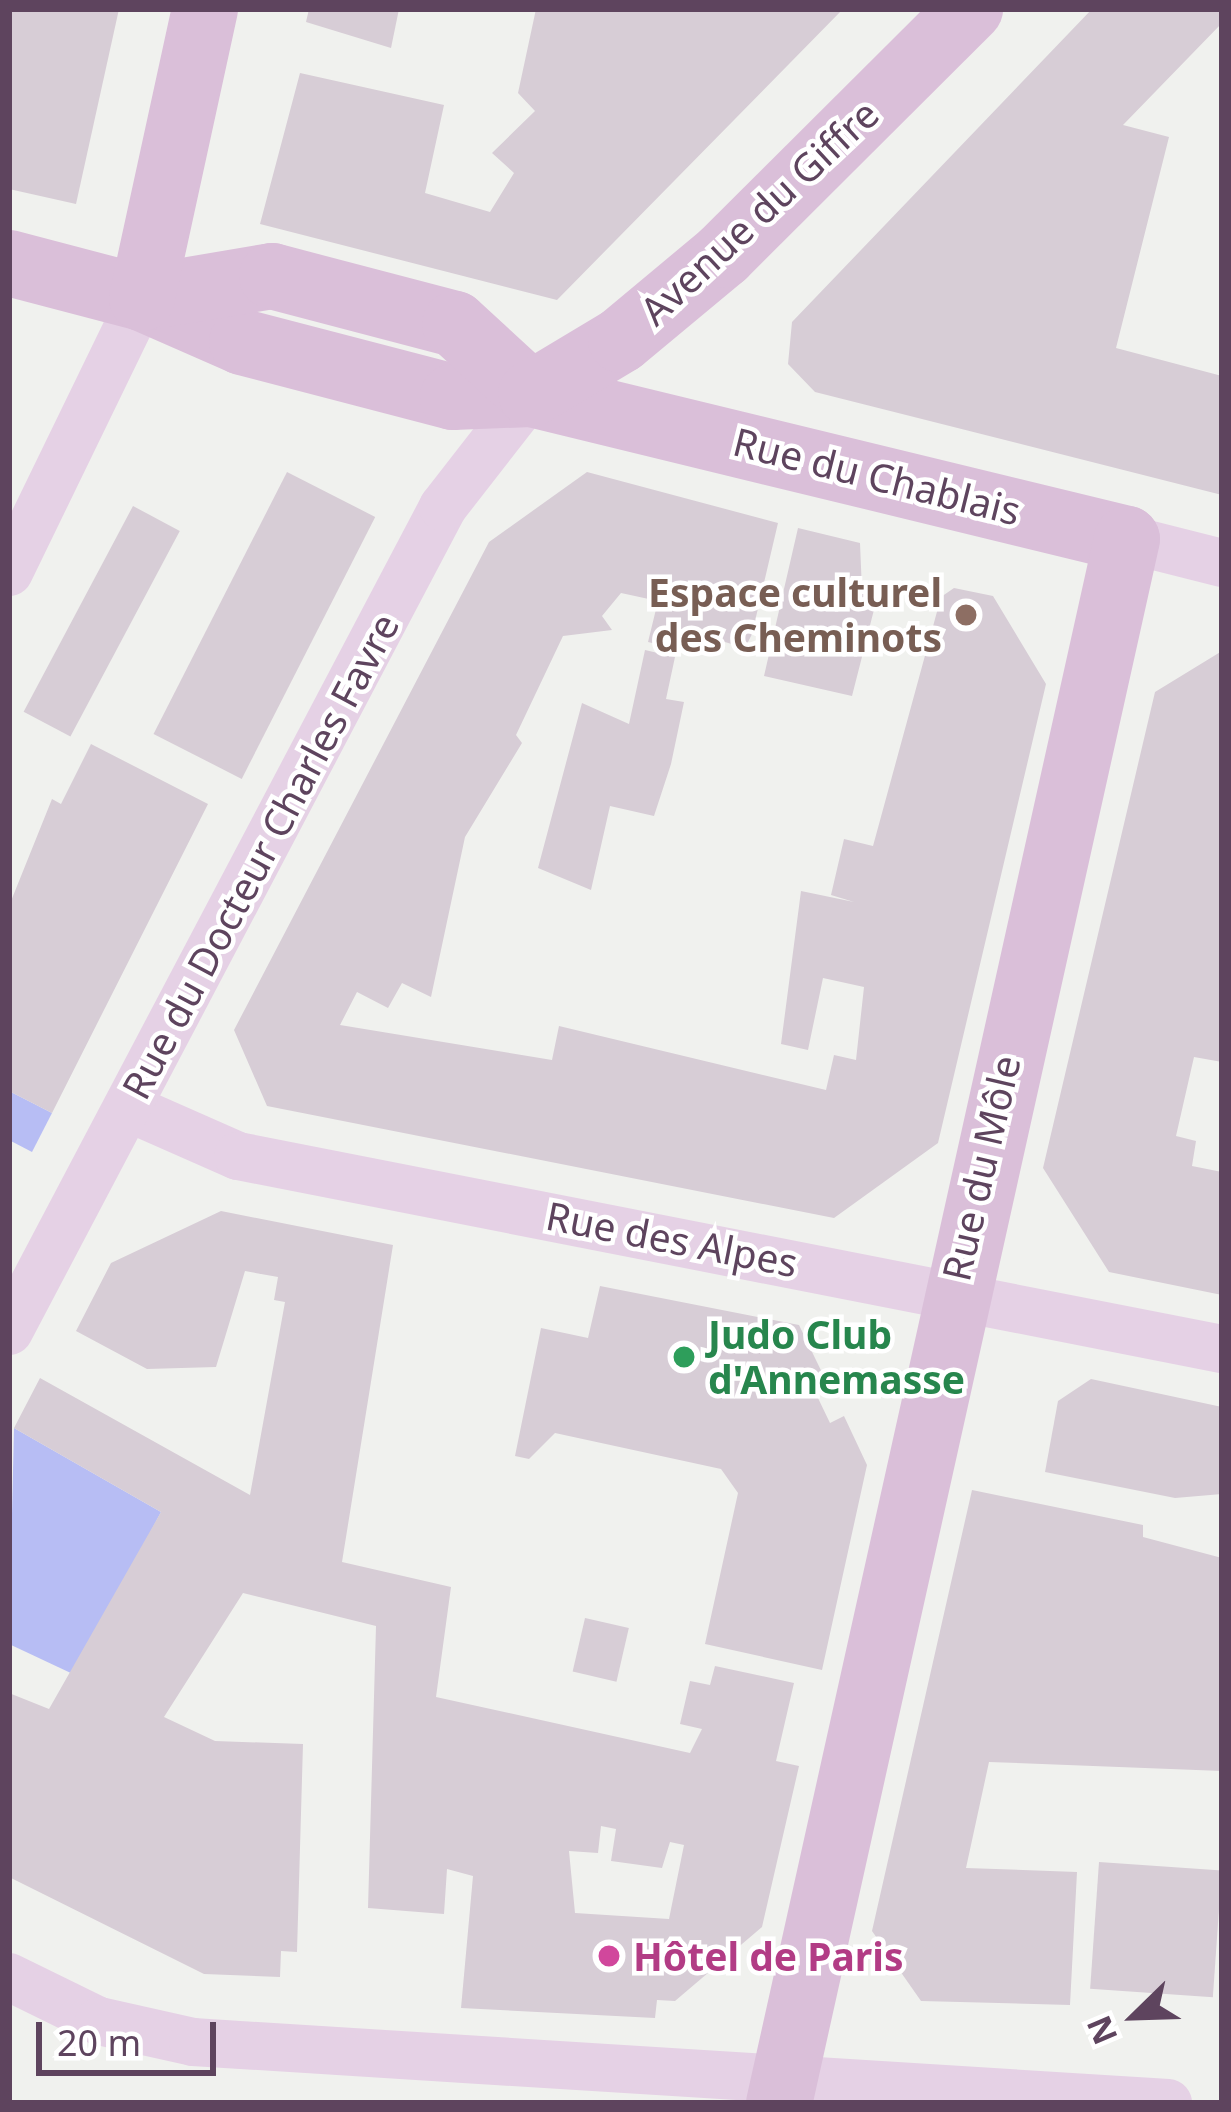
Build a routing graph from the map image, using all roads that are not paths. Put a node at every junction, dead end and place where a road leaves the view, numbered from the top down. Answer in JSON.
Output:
{"nodes":[{"id":1,"x":206,"y":9,"type":"edge"},
{"id":2,"x":970,"y":9,"type":"edge"},
{"id":3,"x":9,"y":263,"type":"edge"},
{"id":4,"x":142,"y":298,"type":"junction"},
{"id":5,"x":531,"y":394,"type":"junction"},
{"id":6,"x":1127,"y":539,"type":"junction"},
{"id":7,"x":1222,"y":563,"type":"edge"},
{"id":8,"x":9,"y":572,"type":"edge"},
{"id":9,"x":129,"y":1108,"type":"junction"},
{"id":10,"x":952,"y":1293,"type":"junction"},
{"id":11,"x":9,"y":1331,"type":"edge"},
{"id":12,"x":1222,"y":1349,"type":"edge"},
{"id":13,"x":9,"y":1977,"type":"edge"},
{"id":14,"x":783,"y":2092,"type":"edge"},
{"id":15,"x":1168,"y":2103,"type":"edge"}],
"edges":[{"from":1,"to":4,"type":"street"},
{"from":2,"to":5,"type":"street","name":"Avenue du Giffre"},
{"from":3,"to":4,"type":"street","name":"Rue du Chablais"},
{"from":4,"to":5,"type":"street","name":"Rue du Chablais"},
{"from":4,"to":8,"type":"street"},
{"from":5,"to":6,"type":"street","name":"Rue du Chablais"},
{"from":5,"to":9,"type":"street","name":"Rue du Docteur Charles Favre"},
{"from":6,"to":7,"type":"street","name":"Rue du Chablais"},
{"from":6,"to":10,"type":"street","name":"Rue du Môle"},
{"from":9,"to":10,"type":"street","name":"Rue des Alpes"},
{"from":9,"to":11,"type":"street","name":"Rue du Docteur Charles Favre"},
{"from":10,"to":12,"type":"street","name":"Rue des Alpes"},
{"from":10,"to":14,"type":"street","name":"Rue du Môle"},
{"from":13,"to":14,"type":"street"},
{"from":14,"to":15,"type":"street"}]}
